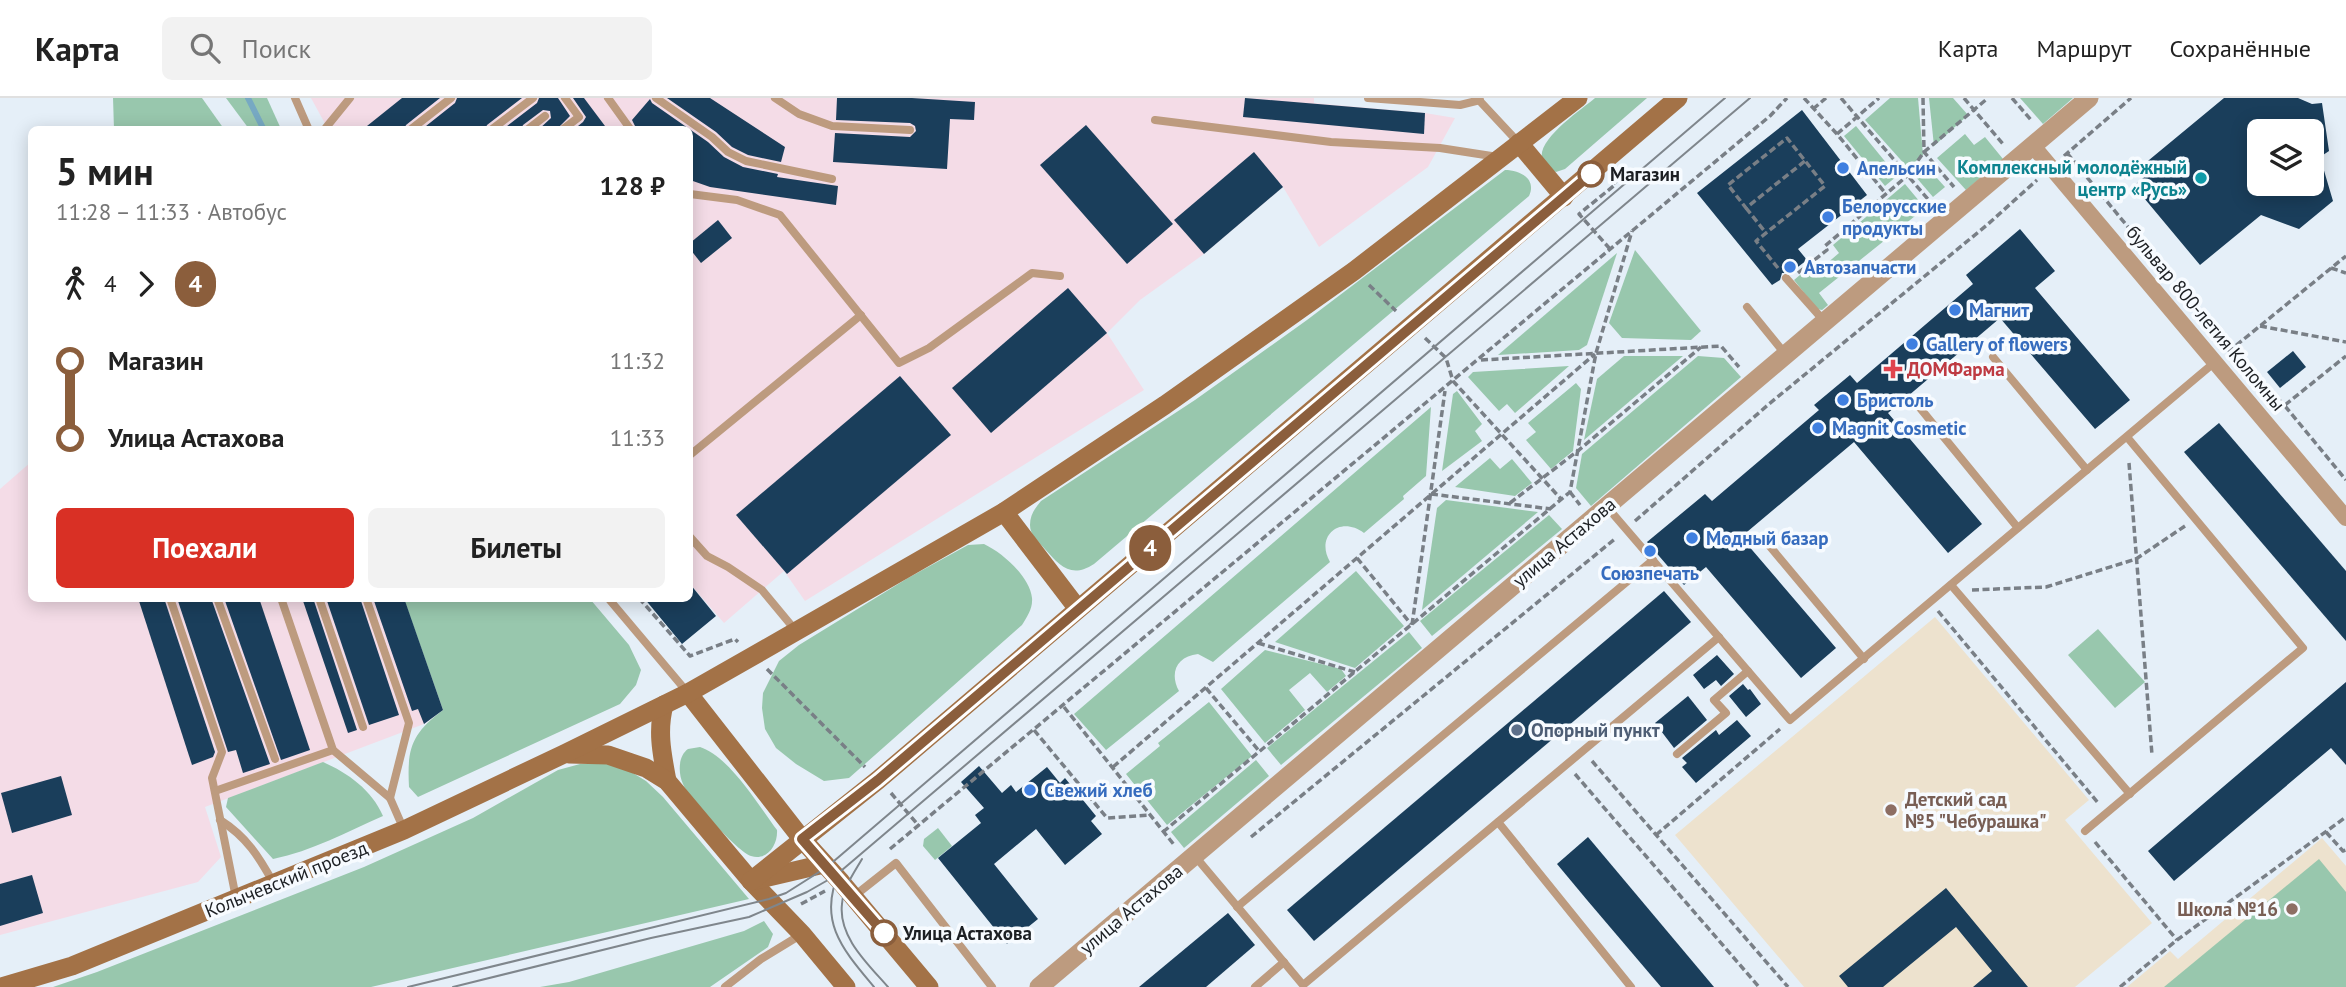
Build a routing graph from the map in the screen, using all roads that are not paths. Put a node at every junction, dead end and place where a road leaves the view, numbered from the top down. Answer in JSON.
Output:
{"nodes":[{"id":1,"x":295,"y":98,"type":"edge"},
{"id":2,"x":350,"y":98,"type":"edge"},
{"id":3,"x":451,"y":98,"type":"edge"},
{"id":4,"x":533,"y":98,"type":"edge"},
{"id":5,"x":565,"y":98,"type":"edge"},
{"id":6,"x":608,"y":98,"type":"edge"},
{"id":7,"x":656,"y":98,"type":"edge"},
{"id":8,"x":775,"y":98,"type":"edge"},
{"id":9,"x":1368,"y":98,"type":"edge"},
{"id":10,"x":1578,"y":98,"type":"edge"},
{"id":11,"x":1678,"y":98,"type":"edge"},
{"id":12,"x":2089,"y":98,"type":"edge"},
{"id":13,"x":1478,"y":99,"type":"edge"},
{"id":14,"x":545,"y":116,"type":"dead end"},
{"id":15,"x":1155,"y":120,"type":"dead end"},
{"id":16,"x":307,"y":126,"type":"edge"},
{"id":17,"x":327,"y":126,"type":"edge"},
{"id":18,"x":415,"y":126,"type":"edge"},
{"id":19,"x":496,"y":126,"type":"edge"},
{"id":20,"x":532,"y":126,"type":"edge"},
{"id":21,"x":567,"y":126,"type":"edge"},
{"id":22,"x":628,"y":126,"type":"edge"},
{"id":23,"x":910,"y":130,"type":"dead end"},
{"id":24,"x":1519,"y":143,"type":"junction"},
{"id":25,"x":2033,"y":146,"type":"junction"},
{"id":26,"x":1501,"y":157,"type":"junction"},
{"id":27,"x":832,"y":179,"type":"dead end"},
{"id":28,"x":693,"y":194,"type":"edge"},
{"id":29,"x":1564,"y":197,"type":"junction"},
{"id":30,"x":1060,"y":276,"type":"dead end"},
{"id":31,"x":1787,"y":280,"type":"road end"},
{"id":32,"x":1747,"y":307,"type":"dead end"},
{"id":33,"x":861,"y":315,"type":"junction"},
{"id":34,"x":1825,"y":322,"type":"junction"},
{"id":35,"x":1786,"y":355,"type":"junction"},
{"id":36,"x":1993,"y":357,"type":"dead end"},
{"id":37,"x":2215,"y":362,"type":"junction"},
{"id":38,"x":1920,"y":408,"type":"dead end"},
{"id":39,"x":2127,"y":438,"type":"junction"},
{"id":40,"x":693,"y":453,"type":"edge"},
{"id":41,"x":2087,"y":470,"type":"junction"},
{"id":42,"x":1607,"y":506,"type":"junction"},
{"id":43,"x":1004,"y":512,"type":"junction"},
{"id":44,"x":2346,"y":518,"type":"edge"},
{"id":45,"x":2018,"y":528,"type":"junction"},
{"id":46,"x":1762,"y":537,"type":"dead end"},
{"id":47,"x":693,"y":540,"type":"edge"},
{"id":48,"x":1653,"y":560,"type":"junction"},
{"id":49,"x":1954,"y":588,"type":"junction"},
{"id":50,"x":171,"y":602,"type":"edge"},
{"id":51,"x":218,"y":602,"type":"edge"},
{"id":52,"x":282,"y":602,"type":"edge"},
{"id":53,"x":321,"y":602,"type":"edge"},
{"id":54,"x":367,"y":602,"type":"edge"},
{"id":55,"x":611,"y":602,"type":"edge"},
{"id":56,"x":1079,"y":609,"type":"junction"},
{"id":57,"x":796,"y":631,"type":"junction"},
{"id":58,"x":1720,"y":637,"type":"junction"},
{"id":59,"x":1864,"y":659,"type":"junction"},
{"id":60,"x":1748,"y":671,"type":"junction"},
{"id":61,"x":688,"y":693,"type":"junction"},
{"id":62,"x":664,"y":705,"type":"junction"},
{"id":63,"x":363,"y":727,"type":"dead end"},
{"id":64,"x":332,"y":750,"type":"junction"},
{"id":65,"x":564,"y":754,"type":"junction"},
{"id":66,"x":1677,"y":754,"type":"dead end"},
{"id":67,"x":275,"y":759,"type":"dead end"},
{"id":68,"x":667,"y":780,"type":"junction"},
{"id":69,"x":215,"y":792,"type":"junction"},
{"id":70,"x":2130,"y":794,"type":"junction"},
{"id":71,"x":390,"y":798,"type":"junction"},
{"id":72,"x":220,"y":820,"type":"junction"},
{"id":73,"x":1498,"y":822,"type":"junction"},
{"id":74,"x":404,"y":830,"type":"junction"},
{"id":75,"x":2085,"y":831,"type":"road end"},
{"id":76,"x":802,"y":839,"type":"junction"},
{"id":77,"x":1191,"y":858,"type":"junction"},
{"id":78,"x":824,"y":864,"type":"junction"},
{"id":79,"x":751,"y":881,"type":"junction"},
{"id":80,"x":274,"y":884,"type":"junction"},
{"id":81,"x":853,"y":897,"type":"junction"},
{"id":82,"x":236,"y":900,"type":"junction"},
{"id":83,"x":1237,"y":907,"type":"junction"},
{"id":84,"x":802,"y":934,"type":"junction"},
{"id":85,"x":1284,"y":962,"type":"junction"},
{"id":86,"x":1,"y":987,"type":"edge"},
{"id":87,"x":724,"y":987,"type":"edge"},
{"id":88,"x":846,"y":987,"type":"edge"},
{"id":89,"x":929,"y":987,"type":"edge"},
{"id":90,"x":992,"y":987,"type":"edge"},
{"id":91,"x":1039,"y":987,"type":"edge"},
{"id":92,"x":1255,"y":987,"type":"edge"},
{"id":93,"x":1631,"y":987,"type":"edge"}],
"edges":[{"from":1,"to":16,"type":"lane"},
{"from":2,"to":17,"type":"lane"},
{"from":3,"to":18,"type":"lane"},
{"from":4,"to":19,"type":"lane"},
{"from":5,"to":21,"type":"lane"},
{"from":6,"to":22,"type":"lane"},
{"from":7,"to":27,"type":"lane"},
{"from":8,"to":23,"type":"lane"},
{"from":9,"to":13,"type":"lane"},
{"from":10,"to":24,"type":"main road"},
{"from":11,"to":29,"type":"main road"},
{"from":12,"to":25,"type":"street","name":"улица Астахова"},
{"from":13,"to":24,"type":"lane"},
{"from":14,"to":20,"type":"lane"},
{"from":15,"to":26,"type":"lane"},
{"from":24,"to":26,"type":"main road"},
{"from":24,"to":29,"type":"main road"},
{"from":25,"to":34,"type":"street","name":"улица Астахова"},
{"from":25,"to":37,"type":"street","name":"бульвар 800-летия Коломны"},
{"from":26,"to":43,"type":"main road"},
{"from":28,"to":33,"type":"lane"},
{"from":29,"to":56,"type":"main road"},
{"from":30,"to":33,"type":"lane"},
{"from":31,"to":34,"type":"lane"},
{"from":32,"to":35,"type":"lane"},
{"from":33,"to":40,"type":"lane"},
{"from":34,"to":35,"type":"street","name":"улица Астахова"},
{"from":35,"to":42,"type":"street","name":"улица Астахова"},
{"from":36,"to":41,"type":"lane"},
{"from":37,"to":39,"type":"lane"},
{"from":37,"to":44,"type":"street","name":"бульвар 800-летия Коломны"},
{"from":38,"to":45,"type":"lane"},
{"from":39,"to":41,"type":"lane"},
{"from":39,"to":70,"type":"lane"},
{"from":41,"to":45,"type":"lane"},
{"from":42,"to":48,"type":"lane"},
{"from":42,"to":77,"type":"street","name":"улица Астахова"},
{"from":43,"to":56,"type":"main road"},
{"from":43,"to":57,"type":"main road"},
{"from":45,"to":49,"type":"lane"},
{"from":46,"to":59,"type":"lane"},
{"from":47,"to":57,"type":"lane"},
{"from":48,"to":58,"type":"lane"},
{"from":48,"to":83,"type":"lane"},
{"from":49,"to":59,"type":"lane"},
{"from":49,"to":70,"type":"lane"},
{"from":50,"to":69,"type":"lane"},
{"from":51,"to":67,"type":"lane"},
{"from":52,"to":64,"type":"lane"},
{"from":53,"to":63,"type":"lane"},
{"from":54,"to":71,"type":"lane"},
{"from":55,"to":61,"type":"lane"},
{"from":56,"to":76,"type":"main road"},
{"from":57,"to":61,"type":"main road"},
{"from":58,"to":60,"type":"lane"},
{"from":58,"to":73,"type":"lane"},
{"from":59,"to":60,"type":"lane"},
{"from":60,"to":66,"type":"lane"},
{"from":61,"to":62,"type":"main road"},
{"from":61,"to":76,"type":"main road"},
{"from":62,"to":65,"type":"main road","name":"Колычевский проезд"},
{"from":62,"to":68,"type":"main road"},
{"from":64,"to":69,"type":"lane"},
{"from":64,"to":71,"type":"lane"},
{"from":65,"to":68,"type":"main road"},
{"from":65,"to":74,"type":"main road","name":"Колычевский проезд"},
{"from":68,"to":79,"type":"main road"},
{"from":69,"to":72,"type":"lane"},
{"from":70,"to":75,"type":"lane"},
{"from":71,"to":74,"type":"lane"},
{"from":72,"to":80,"type":"lane"},
{"from":72,"to":82,"type":"lane"},
{"from":73,"to":85,"type":"lane"},
{"from":73,"to":93,"type":"lane"},
{"from":74,"to":80,"type":"main road","name":"Колычевский проезд"},
{"from":76,"to":78,"type":"main road"},
{"from":76,"to":79,"type":"main road"},
{"from":77,"to":83,"type":"lane"},
{"from":77,"to":91,"type":"street","name":"улица Астахова"},
{"from":78,"to":79,"type":"main road"},
{"from":78,"to":81,"type":"main road"},
{"from":79,"to":84,"type":"main road"},
{"from":80,"to":82,"type":"main road","name":"Колычевский проезд"},
{"from":81,"to":89,"type":"main road"},
{"from":81,"to":90,"type":"lane"},
{"from":82,"to":86,"type":"main road","name":"Колычевский проезд"},
{"from":83,"to":85,"type":"lane"},
{"from":84,"to":87,"type":"lane"},
{"from":84,"to":88,"type":"main road"},
{"from":85,"to":92,"type":"lane"}]}
